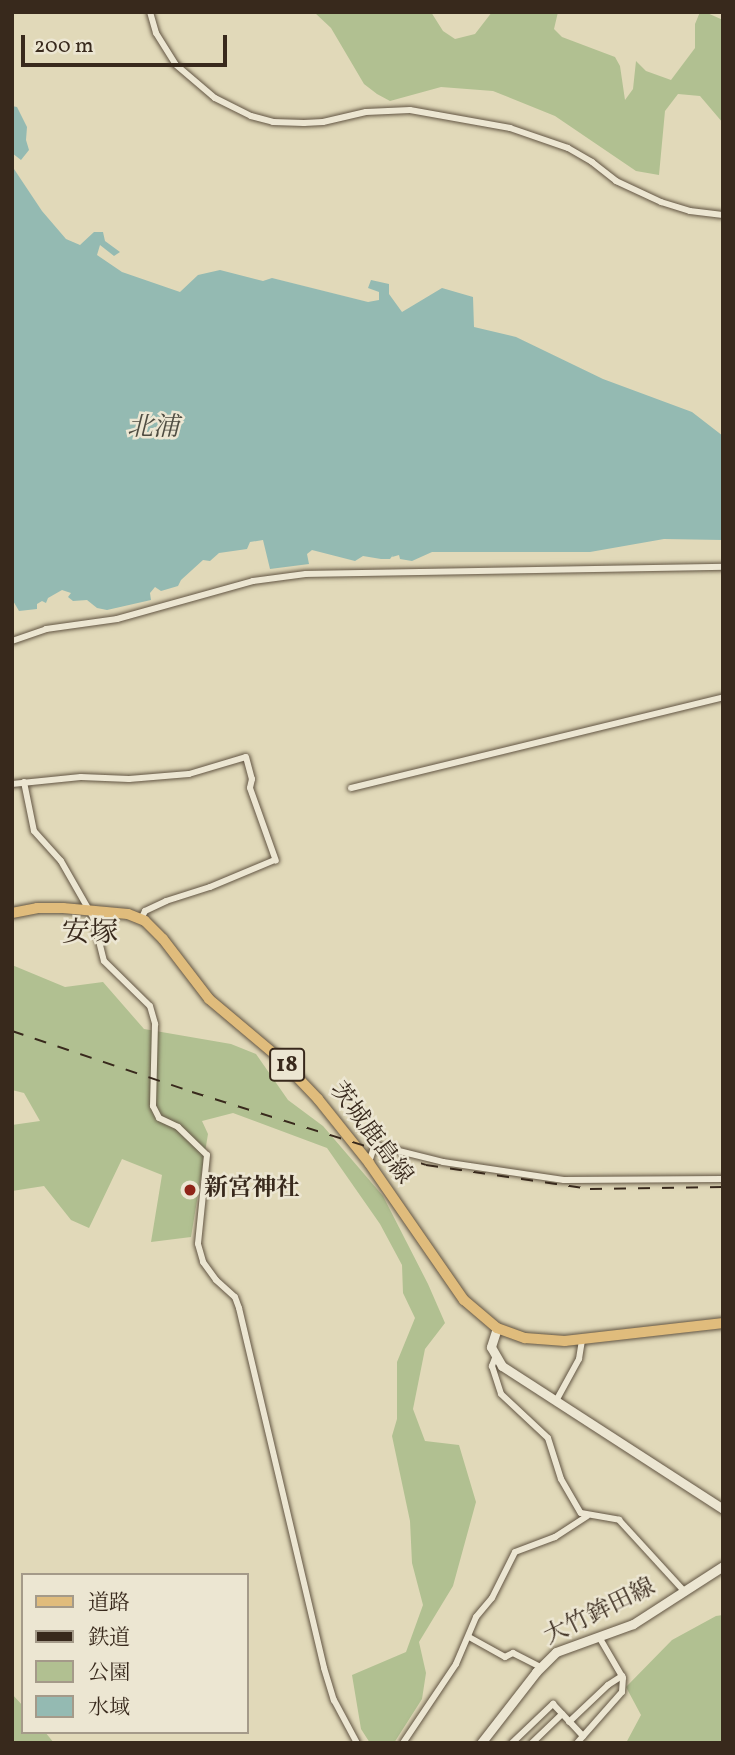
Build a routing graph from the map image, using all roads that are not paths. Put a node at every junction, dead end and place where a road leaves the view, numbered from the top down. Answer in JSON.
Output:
{"nodes":[{"id":1,"x":150,"y":12,"type":"edge"},
{"id":2,"x":723,"y":215,"type":"edge"},
{"id":3,"x":723,"y":567,"type":"edge"},
{"id":4,"x":12,"y":641,"type":"edge"},
{"id":5,"x":723,"y":697,"type":"edge"},
{"id":6,"x":24,"y":782,"type":"junction"},
{"id":7,"x":12,"y":784,"type":"edge"},
{"id":8,"x":351,"y":788,"type":"dead end"},
{"id":9,"x":90,"y":911,"type":"junction"},
{"id":10,"x":12,"y":913,"type":"edge"},
{"id":11,"x":141,"y":919,"type":"junction"},
{"id":12,"x":369,"y":1163,"type":"junction"},
{"id":13,"x":723,"y":1179,"type":"edge"},
{"id":14,"x":723,"y":1323,"type":"edge"},
{"id":15,"x":497,"y":1328,"type":"junction"},
{"id":16,"x":582,"y":1340,"type":"junction"},
{"id":17,"x":495,"y":1358,"type":"junction"},
{"id":18,"x":556,"y":1401,"type":"junction"},
{"id":19,"x":723,"y":1509,"type":"edge"},
{"id":20,"x":587,"y":1516,"type":"junction"},
{"id":21,"x":723,"y":1566,"type":"edge"},
{"id":22,"x":685,"y":1592,"type":"junction"},
{"id":23,"x":470,"y":1637,"type":"junction"},
{"id":24,"x":599,"y":1637,"type":"junction"},
{"id":25,"x":540,"y":1667,"type":"junction"},
{"id":26,"x":622,"y":1676,"type":"junction"},
{"id":27,"x":562,"y":1714,"type":"junction"},
{"id":28,"x":569,"y":1722,"type":"junction"},
{"id":29,"x":583,"y":1737,"type":"junction"},
{"id":30,"x":357,"y":1743,"type":"edge"},
{"id":31,"x":403,"y":1743,"type":"edge"},
{"id":32,"x":481,"y":1743,"type":"edge"},
{"id":33,"x":512,"y":1743,"type":"edge"},
{"id":34,"x":532,"y":1743,"type":"edge"},
{"id":35,"x":577,"y":1743,"type":"edge"}],
"edges":[{"from":1,"to":2,"type":"street"},
{"from":3,"to":4,"type":"street"},
{"from":5,"to":8,"type":"street"},
{"from":6,"to":7,"type":"street"},
{"from":6,"to":9,"type":"street"},
{"from":6,"to":11,"type":"street"},
{"from":9,"to":10,"type":"main road"},
{"from":9,"to":11,"type":"main road"},
{"from":9,"to":30,"type":"street"},
{"from":11,"to":12,"type":"main road","name":"茨城鹿島線","number":"18"},
{"from":12,"to":13,"type":"street"},
{"from":12,"to":15,"type":"main road","name":"茨城鹿島線","number":"18"},
{"from":14,"to":16,"type":"main road","number":"18"},
{"from":15,"to":16,"type":"main road","number":"18"},
{"from":15,"to":17,"type":"main road"},
{"from":16,"to":18,"type":"street"},
{"from":17,"to":18,"type":"main road"},
{"from":17,"to":20,"type":"street"},
{"from":18,"to":19,"type":"main road"},
{"from":20,"to":22,"type":"street"},
{"from":20,"to":23,"type":"street"},
{"from":21,"to":22,"type":"main road","name":"大竹鉾田線"},
{"from":22,"to":24,"type":"main road","name":"大竹鉾田線"},
{"from":23,"to":25,"type":"street"},
{"from":23,"to":31,"type":"street"},
{"from":24,"to":25,"type":"main road","name":"大竹鉾田線"},
{"from":24,"to":26,"type":"street"},
{"from":25,"to":32,"type":"main road","name":"大竹鉾田線"},
{"from":26,"to":28,"type":"street"},
{"from":26,"to":29,"type":"street"},
{"from":27,"to":28,"type":"street"},
{"from":27,"to":33,"type":"street"},
{"from":27,"to":34,"type":"street"},
{"from":28,"to":29,"type":"street"},
{"from":29,"to":35,"type":"street"}]}
